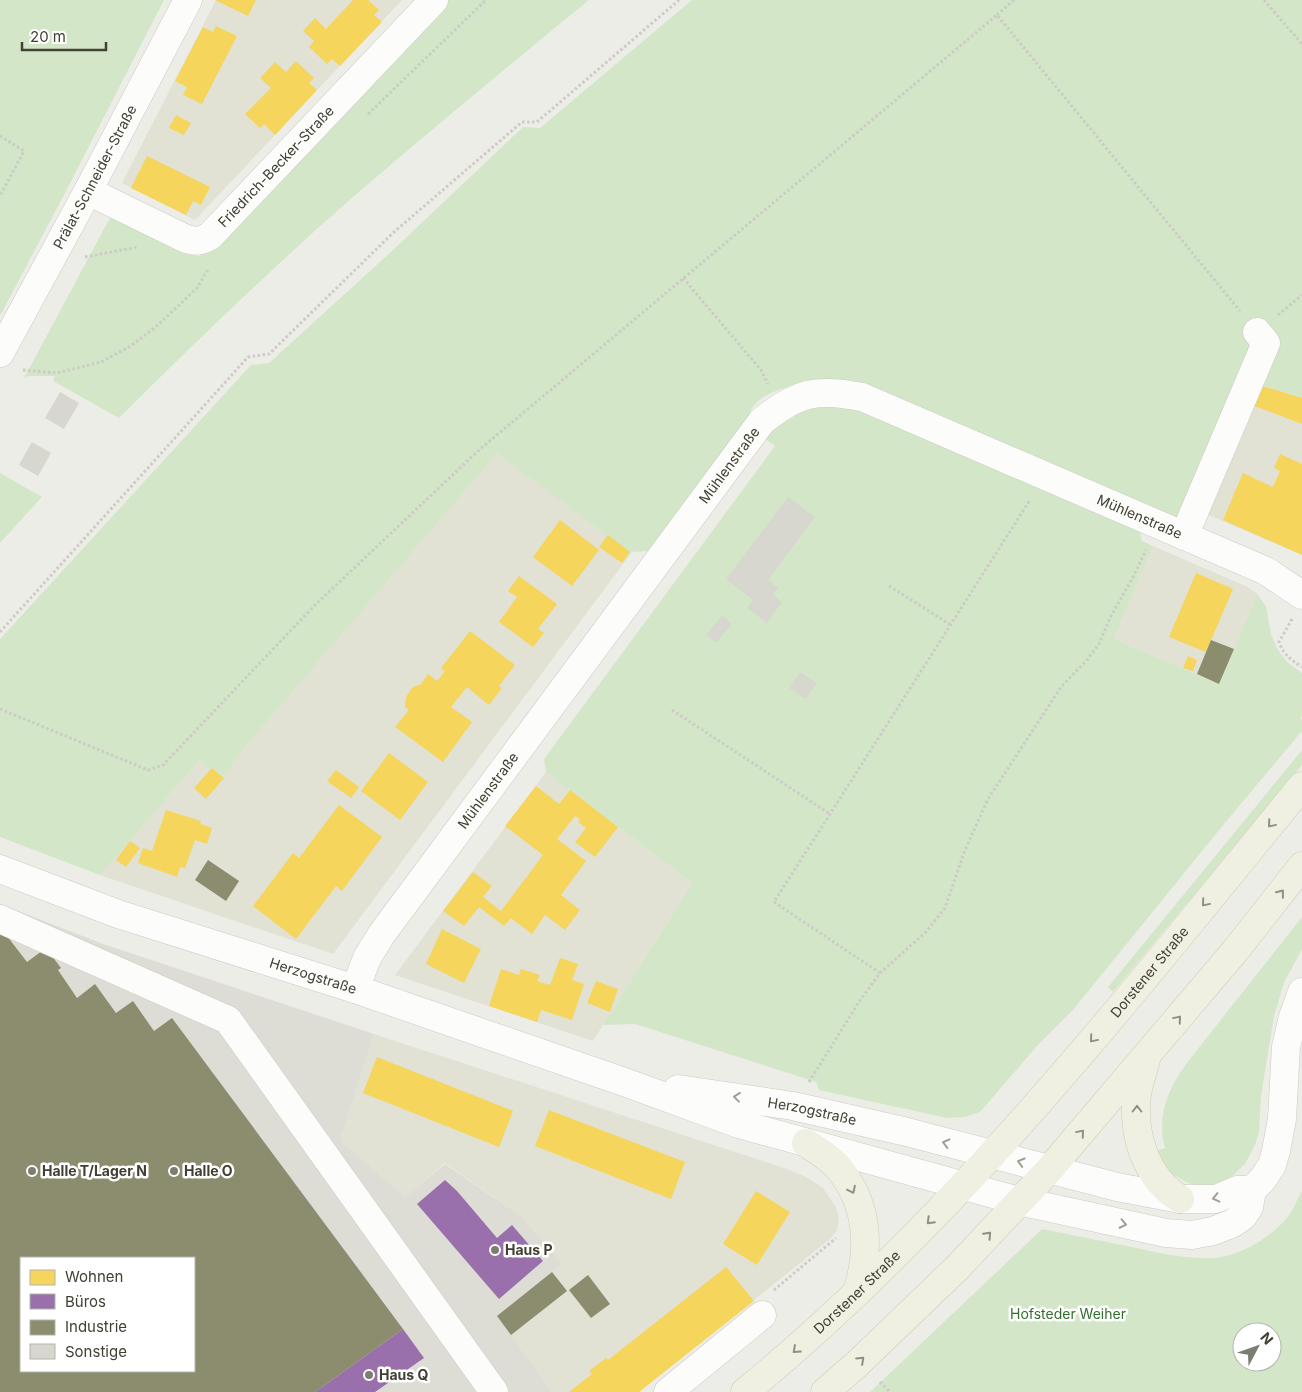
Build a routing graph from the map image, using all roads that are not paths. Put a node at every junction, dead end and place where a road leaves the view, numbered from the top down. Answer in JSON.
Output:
{"nodes":[{"id":1,"x":188,"y":0,"type":"edge"},
{"id":2,"x":434,"y":0,"type":"edge"},
{"id":3,"x":88,"y":191,"type":"junction"},
{"id":4,"x":1257,"y":332,"type":"road end"},
{"id":5,"x":0,"y":353,"type":"edge"},
{"id":6,"x":1184,"y":536,"type":"junction"},
{"id":7,"x":1300,"y":603,"type":"edge"},
{"id":8,"x":1302,"y":786,"type":"edge"},
{"id":9,"x":1302,"y":866,"type":"edge"},
{"id":10,"x":0,"y":869,"type":"edge"},
{"id":11,"x":0,"y":919,"type":"edge"},
{"id":12,"x":355,"y":989,"type":"junction"},
{"id":13,"x":1302,"y":992,"type":"edge"},
{"id":14,"x":1146,"y":1056,"type":"junction"},
{"id":15,"x":628,"y":1083,"type":"junction"},
{"id":16,"x":806,"y":1143,"type":"junction"},
{"id":17,"x":994,"y":1155,"type":"junction"},
{"id":18,"x":1049,"y":1170,"type":"junction"},
{"id":19,"x":964,"y":1187,"type":"junction"},
{"id":20,"x":1252,"y":1190,"type":"junction"},
{"id":21,"x":1180,"y":1199,"type":"junction"},
{"id":22,"x":1019,"y":1201,"type":"junction"},
{"id":23,"x":856,"y":1292,"type":"junction"},
{"id":24,"x":762,"y":1315,"type":"road end"},
{"id":25,"x":494,"y":1392,"type":"edge"},
{"id":26,"x":668,"y":1392,"type":"edge"},
{"id":27,"x":745,"y":1392,"type":"edge"},
{"id":28,"x":825,"y":1392,"type":"edge"}],
"edges":[{"from":1,"to":3,"type":"street","name":"Prälat-Schneider-Straße"},
{"from":2,"to":3,"type":"street","name":"Friedrich-Becker-Straße"},
{"from":3,"to":5,"type":"street","name":"Prälat-Schneider-Straße"},
{"from":4,"to":6,"type":"street"},
{"from":6,"to":7,"type":"street","name":"Mühlenstraße"},
{"from":6,"to":12,"type":"street","name":"Mühlenstraße"},
{"from":8,"to":17,"type":"main road","name":"Dorstener Straße","one_way":true},
{"from":14,"to":9,"type":"main road","one_way":true},
{"from":10,"to":12,"type":"street","name":"Herzogstraße"},
{"from":11,"to":25,"type":"street"},
{"from":12,"to":15,"type":"street","name":"Herzogstraße"},
{"from":13,"to":20,"type":"street"},
{"from":18,"to":14,"type":"main road","one_way":true},
{"from":21,"to":14,"type":"main road","one_way":true},
{"from":15,"to":16,"type":"street","name":"Herzogstraße"},
{"from":17,"to":15,"type":"street","name":"Herzogstraße","one_way":true},
{"from":16,"to":19,"type":"street","name":"Herzogstraße"},
{"from":16,"to":23,"type":"main road","one_way":true},
{"from":18,"to":17,"type":"street","one_way":true},
{"from":17,"to":19,"type":"main road","name":"Dorstener Straße"},
{"from":18,"to":21,"type":"street"},
{"from":18,"to":22,"type":"main road"},
{"from":19,"to":22,"type":"street"},
{"from":19,"to":23,"type":"main road","name":"Dorstener Straße","one_way":true},
{"from":20,"to":21,"type":"street","one_way":true},
{"from":22,"to":20,"type":"street","one_way":true},
{"from":28,"to":22,"type":"main road","one_way":true},
{"from":23,"to":27,"type":"main road","name":"Dorstener Straße","one_way":true},
{"from":24,"to":26,"type":"street"}]}
